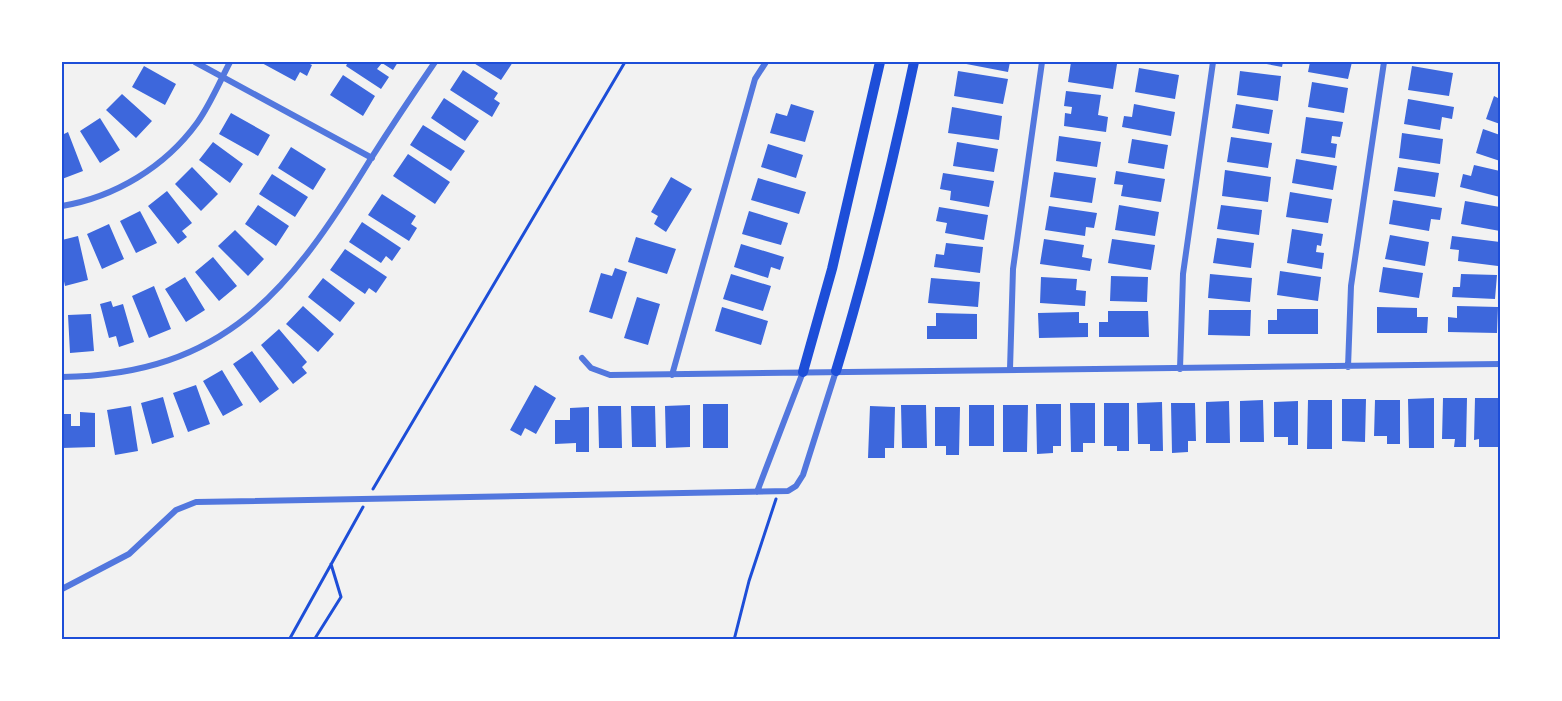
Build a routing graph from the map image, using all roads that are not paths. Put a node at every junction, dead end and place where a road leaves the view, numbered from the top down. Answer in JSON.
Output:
{"nodes":[{"id":1,"x":195,"y":62,"type":"edge"},
{"id":2,"x":230,"y":62,"type":"edge"},
{"id":3,"x":435,"y":62,"type":"edge"},
{"id":4,"x":766,"y":62,"type":"edge"},
{"id":5,"x":880,"y":62,"type":"edge"},
{"id":6,"x":914,"y":62,"type":"edge"},
{"id":7,"x":1042,"y":62,"type":"edge"},
{"id":8,"x":1213,"y":62,"type":"edge"},
{"id":9,"x":1384,"y":62,"type":"edge"},
{"id":10,"x":222,"y":76,"type":"junction"},
{"id":11,"x":372,"y":158,"type":"junction"},
{"id":12,"x":62,"y":206,"type":"edge"},
{"id":13,"x":582,"y":358,"type":"dead end"},
{"id":14,"x":1500,"y":364,"type":"edge"},
{"id":15,"x":1348,"y":367,"type":"junction"},
{"id":16,"x":1010,"y":369,"type":"junction"},
{"id":17,"x":1180,"y":369,"type":"junction"},
{"id":18,"x":836,"y":371,"type":"junction"},
{"id":19,"x":802,"y":372,"type":"junction"},
{"id":20,"x":672,"y":375,"type":"junction"},
{"id":21,"x":62,"y":377,"type":"edge"},
{"id":22,"x":757,"y":492,"type":"junction"},
{"id":23,"x":62,"y":589,"type":"edge"}],
"edges":[{"from":1,"to":10,"type":"street"},
{"from":2,"to":10,"type":"street"},
{"from":3,"to":11,"type":"street"},
{"from":4,"to":20,"type":"street"},
{"from":5,"to":19,"type":"main road"},
{"from":6,"to":18,"type":"main road"},
{"from":7,"to":16,"type":"street"},
{"from":8,"to":17,"type":"street"},
{"from":9,"to":15,"type":"street"},
{"from":10,"to":11,"type":"street"},
{"from":10,"to":12,"type":"street"},
{"from":11,"to":21,"type":"street"},
{"from":13,"to":20,"type":"street"},
{"from":14,"to":15,"type":"street"},
{"from":15,"to":17,"type":"street"},
{"from":16,"to":17,"type":"street"},
{"from":16,"to":18,"type":"street"},
{"from":18,"to":19,"type":"street"},
{"from":18,"to":22,"type":"street"},
{"from":19,"to":20,"type":"street"},
{"from":19,"to":22,"type":"street"},
{"from":22,"to":23,"type":"street"}]}
